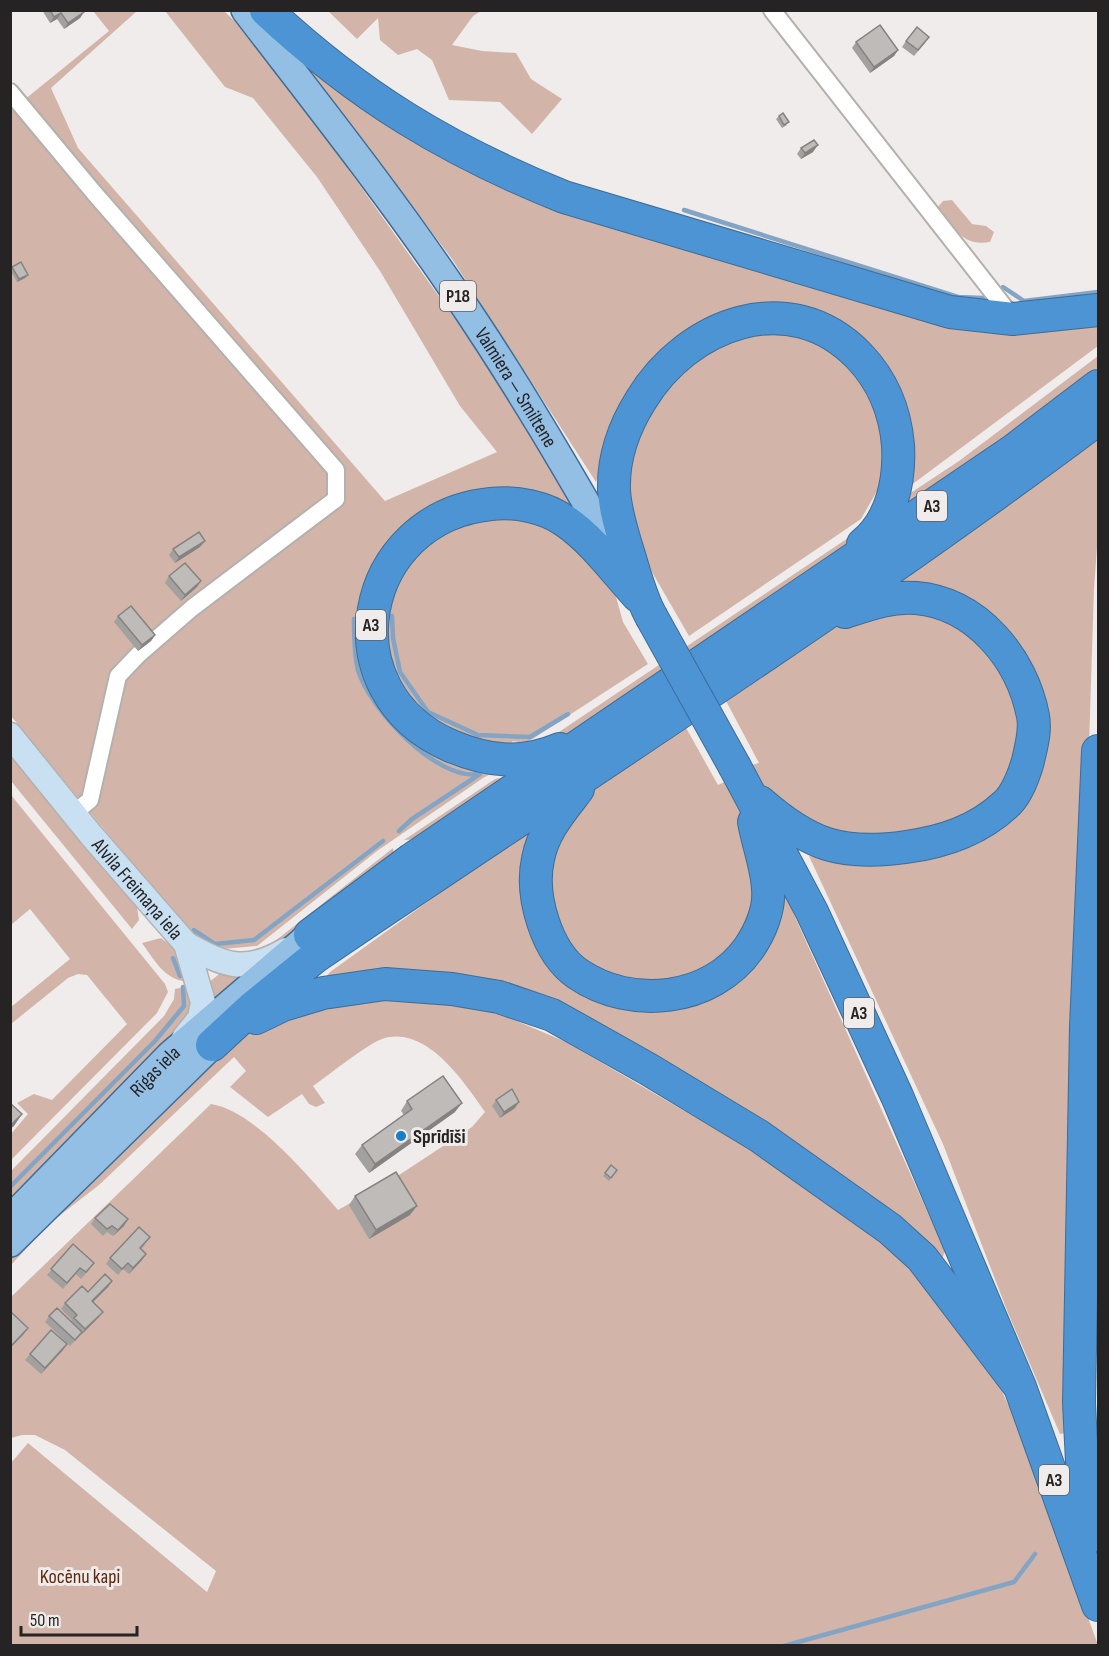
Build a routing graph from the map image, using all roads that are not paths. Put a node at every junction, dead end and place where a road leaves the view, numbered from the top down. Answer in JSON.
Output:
{"nodes":[{"id":1,"x":245,"y":10,"type":"edge"},
{"id":2,"x":266,"y":10,"type":"edge"},
{"id":3,"x":772,"y":10,"type":"edge"},
{"id":4,"x":10,"y":92,"type":"edge"},
{"id":5,"x":1098,"y":310,"type":"edge"},
{"id":6,"x":1013,"y":319,"type":"junction"},
{"id":7,"x":1098,"y":386,"type":"edge"},
{"id":8,"x":1098,"y":419,"type":"edge"},
{"id":9,"x":647,"y":608,"type":"junction"},
{"id":10,"x":762,"y":623,"type":"junction"},
{"id":11,"x":810,"y":624,"type":"junction"},
{"id":12,"x":653,"y":698,"type":"junction"},
{"id":13,"x":10,"y":735,"type":"edge"},
{"id":14,"x":1098,"y":751,"type":"edge"},
{"id":15,"x":591,"y":771,"type":"junction"},
{"id":16,"x":742,"y":779,"type":"junction"},
{"id":17,"x":74,"y":813,"type":"junction"},
{"id":18,"x":310,"y":935,"type":"junction"},
{"id":19,"x":186,"y":944,"type":"junction"},
{"id":20,"x":212,"y":1045,"type":"junction"},
{"id":21,"x":170,"y":1055,"type":"junction"},
{"id":22,"x":10,"y":1220,"type":"edge"},
{"id":23,"x":10,"y":1243,"type":"edge"},
{"id":24,"x":1020,"y":1387,"type":"junction"},
{"id":25,"x":1087,"y":1573,"type":"junction"},
{"id":26,"x":1098,"y":1605,"type":"edge"}],
"edges":[{"from":1,"to":9,"type":"main road","name":"Valmiera — Smiltene","number":"P18"},
{"from":2,"to":6,"type":"highway"},
{"from":3,"to":6,"type":"street"},
{"from":4,"to":17,"type":"street"},
{"from":5,"to":6,"type":"highway"},
{"from":7,"to":10,"type":"highway","number":"A3"},
{"from":8,"to":11,"type":"highway","number":"A3"},
{"from":9,"to":10,"type":"highway"},
{"from":9,"to":12,"type":"highway","number":"A3"},
{"from":9,"to":16,"type":"highway","number":"A3","bridge":true},
{"from":10,"to":12,"type":"highway","number":"A3"},
{"from":11,"to":15,"type":"highway","number":"A3"},
{"from":11,"to":16,"type":"highway"},
{"from":12,"to":18,"type":"highway","number":"A3"},
{"from":13,"to":17,"type":"street","name":"Alvila Freimaņa iela"},
{"from":14,"to":25,"type":"highway","number":"A3"},
{"from":15,"to":16,"type":"highway"},
{"from":15,"to":20,"type":"highway","number":"A3"},
{"from":16,"to":24,"type":"highway","number":"A3"},
{"from":17,"to":19,"type":"street","name":"Alvila Freimaņa iela"},
{"from":18,"to":19,"type":"street"},
{"from":18,"to":21,"type":"main road","name":"Rīgas iela"},
{"from":19,"to":21,"type":"street","name":"Alvila Freimaņa iela"},
{"from":20,"to":23,"type":"main road","name":"Rīgas iela"},
{"from":20,"to":24,"type":"highway"},
{"from":21,"to":22,"type":"main road","name":"Rīgas iela"},
{"from":24,"to":25,"type":"highway","number":"A3"},
{"from":25,"to":26,"type":"highway","number":"A3"}]}
